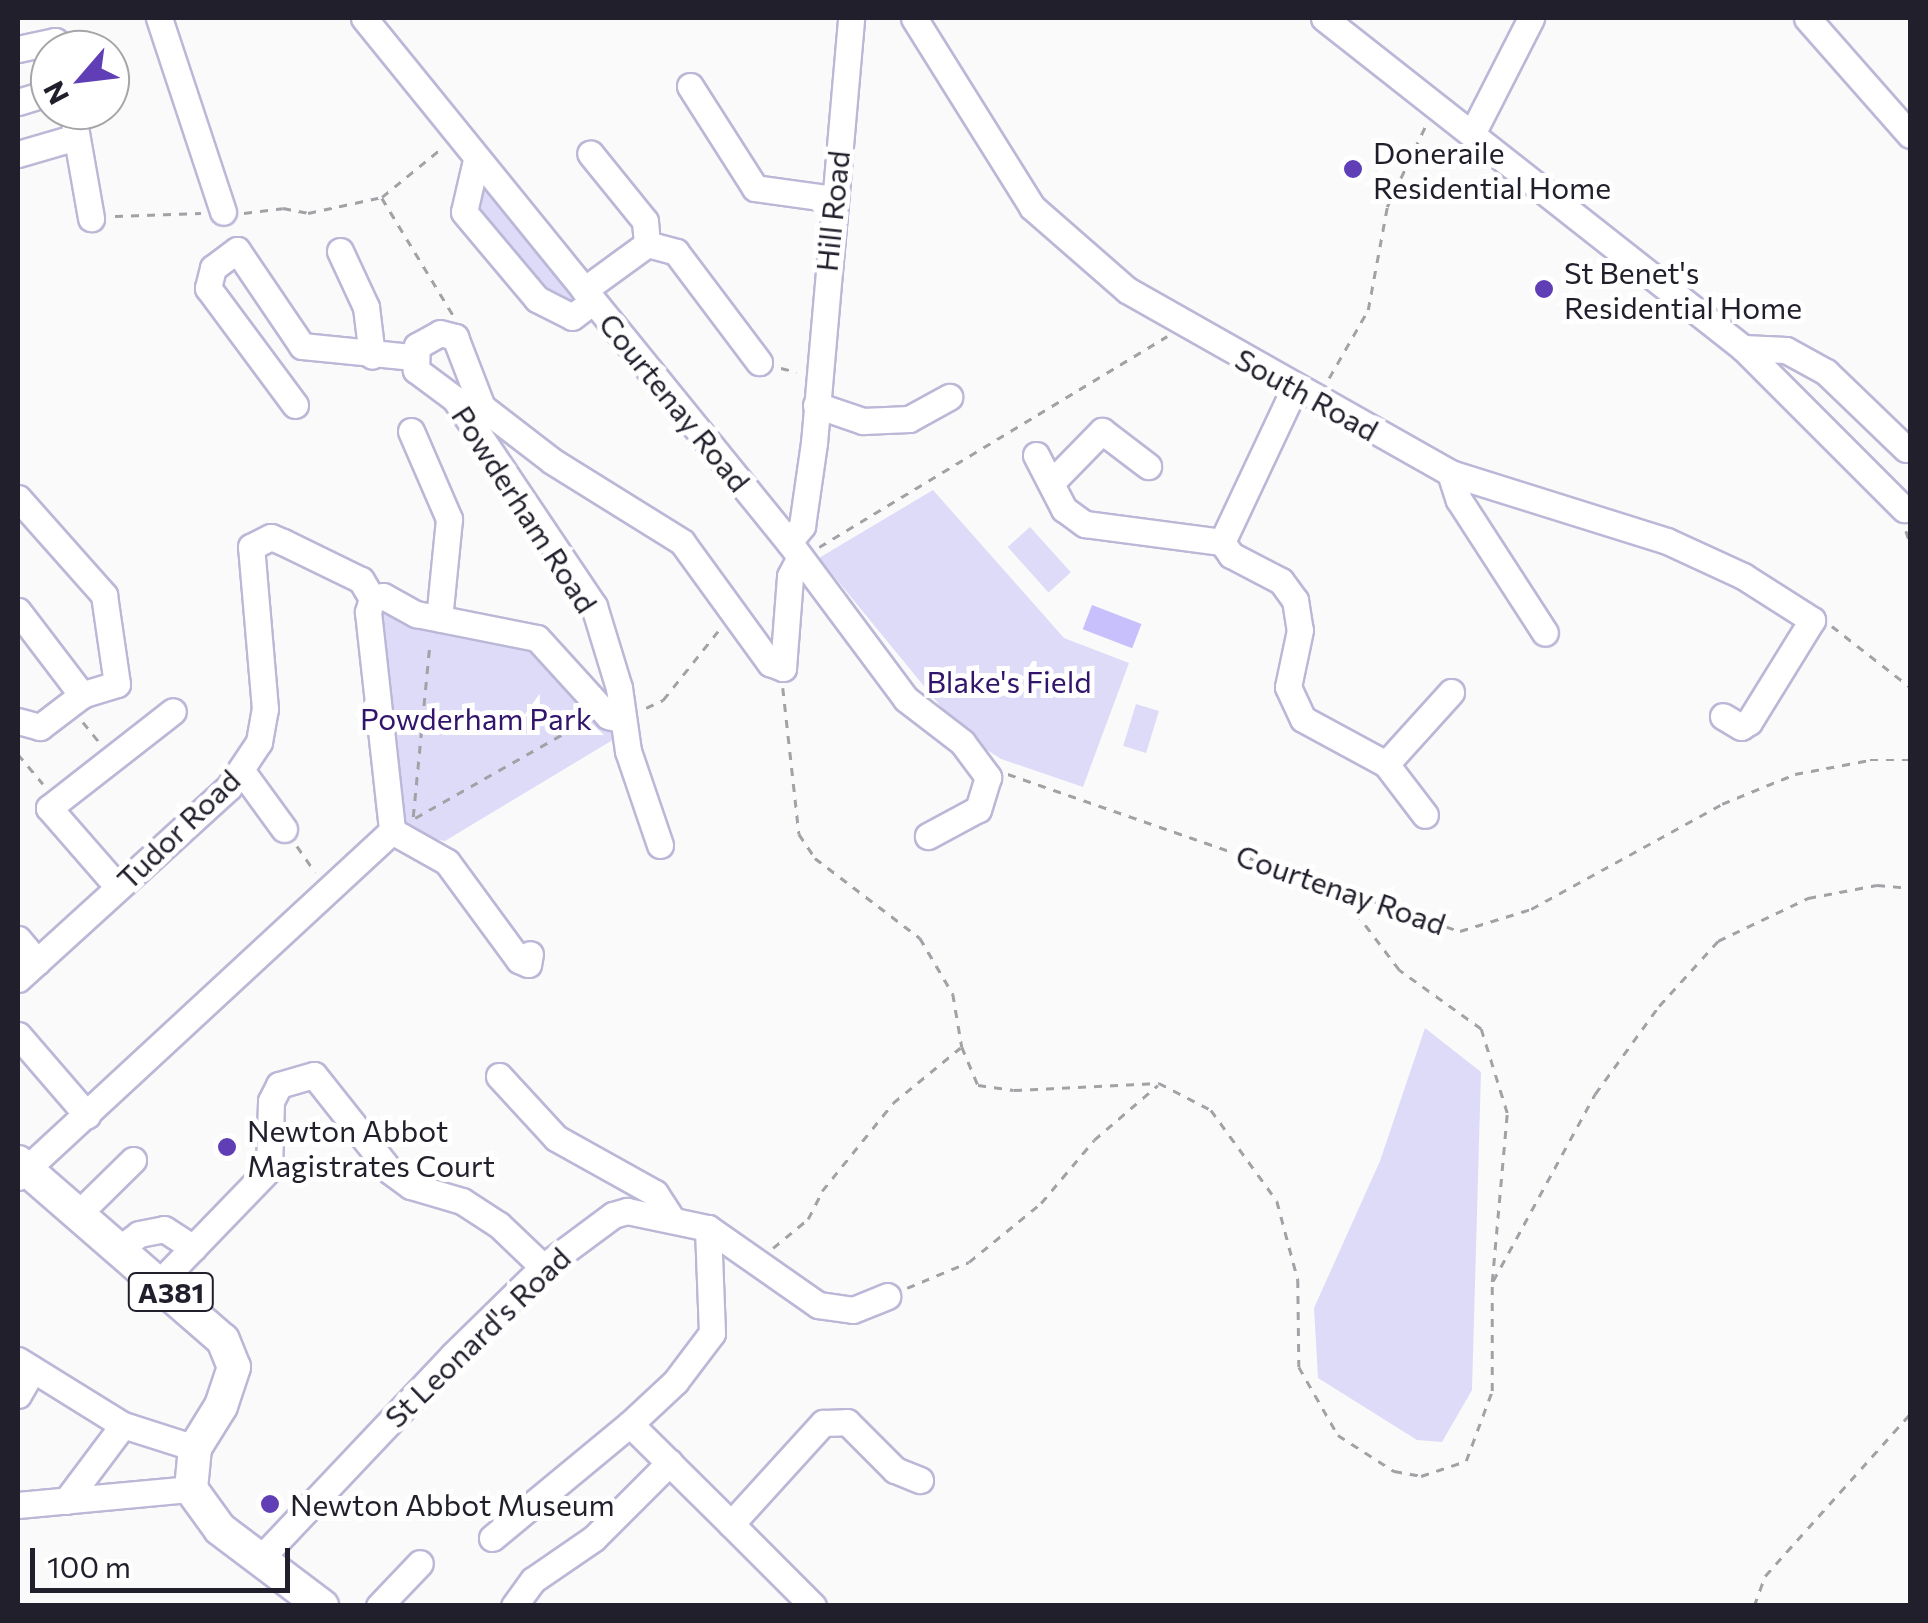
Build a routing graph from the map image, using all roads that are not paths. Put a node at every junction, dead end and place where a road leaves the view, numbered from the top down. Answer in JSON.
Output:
{"nodes":[{"id":1,"x":158,"y":18,"type":"edge"},
{"id":2,"x":364,"y":18,"type":"edge"},
{"id":3,"x":852,"y":18,"type":"edge"},
{"id":4,"x":914,"y":18,"type":"edge"},
{"id":5,"x":1324,"y":18,"type":"edge"},
{"id":6,"x":1532,"y":18,"type":"edge"},
{"id":7,"x":1807,"y":18,"type":"edge"},
{"id":8,"x":690,"y":86,"type":"dead end"},
{"id":9,"x":75,"y":130,"type":"edge"},
{"id":10,"x":1474,"y":130,"type":"junction"},
{"id":11,"x":1910,"y":134,"type":"edge"},
{"id":12,"x":76,"y":137,"type":"junction"},
{"id":13,"x":590,"y":153,"type":"dead end"},
{"id":14,"x":18,"y":154,"type":"edge"},
{"id":15,"x":476,"y":160,"type":"junction"},
{"id":16,"x":833,"y":199,"type":"junction"},
{"id":17,"x":223,"y":212,"type":"road end"},
{"id":18,"x":91,"y":218,"type":"road end"},
{"id":19,"x":647,"y":244,"type":"junction"},
{"id":20,"x":340,"y":252,"type":"dead end"},
{"id":21,"x":588,"y":296,"type":"junction"},
{"id":22,"x":1743,"y":348,"type":"junction"},
{"id":23,"x":372,"y":356,"type":"junction"},
{"id":24,"x":413,"y":357,"type":"junction"},
{"id":25,"x":759,"y":362,"type":"road end"},
{"id":26,"x":1306,"y":392,"type":"junction"},
{"id":27,"x":949,"y":397,"type":"dead end"},
{"id":28,"x":295,"y":405,"type":"dead end"},
{"id":29,"x":816,"y":405,"type":"junction"},
{"id":30,"x":411,"y":431,"type":"dead end"},
{"id":31,"x":1906,"y":449,"type":"dead end"},
{"id":32,"x":1036,"y":455,"type":"dead end"},
{"id":33,"x":1148,"y":466,"type":"dead end"},
{"id":34,"x":1450,"y":473,"type":"junction"},
{"id":35,"x":1051,"y":484,"type":"junction"},
{"id":36,"x":18,"y":498,"type":"edge"},
{"id":37,"x":1904,"y":509,"type":"dead end"},
{"id":38,"x":1222,"y":542,"type":"junction"},
{"id":39,"x":795,"y":549,"type":"junction"},
{"id":40,"x":372,"y":598,"type":"junction"},
{"id":41,"x":18,"y":612,"type":"edge"},
{"id":42,"x":437,"y":619,"type":"junction"},
{"id":43,"x":1545,"y":633,"type":"dead end"},
{"id":44,"x":1451,"y":692,"type":"dead end"},
{"id":45,"x":75,"y":700,"type":"junction"},
{"id":46,"x":174,"y":711,"type":"dead end"},
{"id":47,"x":626,"y":716,"type":"junction"},
{"id":48,"x":1724,"y":716,"type":"dead end"},
{"id":49,"x":18,"y":721,"type":"edge"},
{"id":50,"x":1386,"y":764,"type":"junction"},
{"id":51,"x":241,"y":770,"type":"junction"},
{"id":52,"x":1425,"y":815,"type":"dead end"},
{"id":53,"x":284,"y":828,"type":"road end"},
{"id":54,"x":392,"y":831,"type":"junction"},
{"id":55,"x":928,"y":836,"type":"dead end"},
{"id":56,"x":660,"y":844,"type":"dead end"},
{"id":57,"x":118,"y":887,"type":"junction"},
{"id":58,"x":18,"y":938,"type":"edge"},
{"id":59,"x":530,"y":954,"type":"dead end"},
{"id":60,"x":28,"y":970,"type":"edge"},
{"id":61,"x":18,"y":1035,"type":"edge"},
{"id":62,"x":499,"y":1076,"type":"dead end"},
{"id":63,"x":87,"y":1115,"type":"junction"},
{"id":64,"x":134,"y":1160,"type":"dead end"},
{"id":65,"x":20,"y":1170,"type":"edge"},
{"id":66,"x":76,"y":1216,"type":"junction"},
{"id":67,"x":672,"y":1219,"type":"junction"},
{"id":68,"x":708,"y":1228,"type":"junction"},
{"id":69,"x":194,"y":1248,"type":"junction"},
{"id":70,"x":118,"y":1250,"type":"junction"},
{"id":71,"x":543,"y":1267,"type":"junction"},
{"id":72,"x":160,"y":1282,"type":"junction"},
{"id":73,"x":887,"y":1296,"type":"road end"},
{"id":74,"x":25,"y":1365,"type":"edge"},
{"id":75,"x":18,"y":1395,"type":"edge"},
{"id":76,"x":630,"y":1424,"type":"junction"},
{"id":77,"x":122,"y":1425,"type":"junction"},
{"id":78,"x":196,"y":1448,"type":"junction"},
{"id":79,"x":670,"y":1462,"type":"junction"},
{"id":80,"x":920,"y":1480,"type":"dead end"},
{"id":81,"x":191,"y":1489,"type":"junction"},
{"id":82,"x":66,"y":1501,"type":"junction"},
{"id":83,"x":18,"y":1505,"type":"edge"},
{"id":84,"x":731,"y":1524,"type":"junction"},
{"id":85,"x":492,"y":1538,"type":"dead end"},
{"id":86,"x":269,"y":1563,"type":"junction"},
{"id":87,"x":420,"y":1563,"type":"dead end"},
{"id":88,"x":294,"y":1606,"type":"edge"},
{"id":89,"x":322,"y":1606,"type":"edge"},
{"id":90,"x":378,"y":1606,"type":"edge"},
{"id":91,"x":514,"y":1606,"type":"edge"},
{"id":92,"x":814,"y":1606,"type":"edge"}],
"edges":[{"from":1,"to":17,"type":"street"},
{"from":2,"to":15,"type":"street","name":"Courtenay Road"},
{"from":3,"to":16,"type":"street","name":"Hill Road"},
{"from":4,"to":26,"type":"street","name":"South Road"},
{"from":5,"to":10,"type":"street"},
{"from":6,"to":10,"type":"street"},
{"from":7,"to":11,"type":"street"},
{"from":8,"to":16,"type":"street"},
{"from":9,"to":12,"type":"street"},
{"from":10,"to":22,"type":"street"},
{"from":12,"to":14,"type":"street"},
{"from":12,"to":18,"type":"street"},
{"from":13,"to":19,"type":"street"},
{"from":15,"to":21,"type":"street","name":"Courtenay Road"},
{"from":15,"to":21,"type":"street","name":"Courtenay Road"},
{"from":16,"to":29,"type":"street","name":"Hill Road"},
{"from":19,"to":21,"type":"street"},
{"from":19,"to":25,"type":"street"},
{"from":20,"to":23,"type":"street"},
{"from":21,"to":39,"type":"street","name":"Courtenay Road"},
{"from":22,"to":31,"type":"street"},
{"from":22,"to":37,"type":"street"},
{"from":23,"to":24,"type":"street"},
{"from":23,"to":28,"type":"street"},
{"from":24,"to":39,"type":"street","name":"Powderham Road"},
{"from":24,"to":47,"type":"street","name":"Powderham Road"},
{"from":26,"to":34,"type":"street","name":"South Road"},
{"from":26,"to":38,"type":"street"},
{"from":27,"to":29,"type":"street"},
{"from":29,"to":39,"type":"street","name":"Hill Road"},
{"from":30,"to":42,"type":"street"},
{"from":32,"to":35,"type":"street"},
{"from":33,"to":35,"type":"street"},
{"from":34,"to":43,"type":"street"},
{"from":34,"to":48,"type":"street","name":"South Road"},
{"from":35,"to":38,"type":"street"},
{"from":36,"to":45,"type":"street"},
{"from":38,"to":50,"type":"street"},
{"from":39,"to":55,"type":"street","name":"Courtenay Road"},
{"from":40,"to":42,"type":"street","name":"Powderham Road"},
{"from":40,"to":51,"type":"street","name":"Tudor Road"},
{"from":40,"to":54,"type":"street"},
{"from":41,"to":45,"type":"street"},
{"from":42,"to":47,"type":"street","name":"Powderham Road"},
{"from":44,"to":50,"type":"street"},
{"from":45,"to":49,"type":"street"},
{"from":46,"to":57,"type":"street"},
{"from":47,"to":56,"type":"street"},
{"from":50,"to":52,"type":"street"},
{"from":51,"to":53,"type":"street"},
{"from":51,"to":57,"type":"street","name":"Tudor Road"},
{"from":54,"to":59,"type":"street"},
{"from":54,"to":63,"type":"street"},
{"from":57,"to":60,"type":"street","name":"Tudor Road"},
{"from":58,"to":60,"type":"street"},
{"from":61,"to":63,"type":"street"},
{"from":62,"to":67,"type":"street"},
{"from":63,"to":65,"type":"street"},
{"from":64,"to":66,"type":"street"},
{"from":65,"to":66,"type":"main road","number":"A381"},
{"from":66,"to":70,"type":"main road","number":"A381"},
{"from":67,"to":68,"type":"street","name":"St Leonard's Road"},
{"from":67,"to":71,"type":"street","name":"St Leonard's Road"},
{"from":68,"to":73,"type":"street","name":"St Leonard's Road"},
{"from":68,"to":76,"type":"street"},
{"from":69,"to":70,"type":"street"},
{"from":69,"to":71,"type":"street"},
{"from":69,"to":72,"type":"street"},
{"from":70,"to":72,"type":"main road","number":"A381"},
{"from":71,"to":86,"type":"street","name":"St Leonard's Road"},
{"from":72,"to":78,"type":"main road","number":"A381"},
{"from":74,"to":75,"type":"street"},
{"from":74,"to":77,"type":"street"},
{"from":76,"to":79,"type":"street"},
{"from":76,"to":85,"type":"street"},
{"from":77,"to":78,"type":"street"},
{"from":77,"to":82,"type":"street"},
{"from":78,"to":81,"type":"main road","number":"A381"},
{"from":79,"to":84,"type":"street"},
{"from":79,"to":91,"type":"street"},
{"from":80,"to":84,"type":"street"},
{"from":81,"to":82,"type":"street"},
{"from":81,"to":86,"type":"main road"},
{"from":82,"to":83,"type":"street"},
{"from":84,"to":92,"type":"street"},
{"from":86,"to":88,"type":"street"},
{"from":86,"to":89,"type":"main road"},
{"from":87,"to":90,"type":"street"}]}
